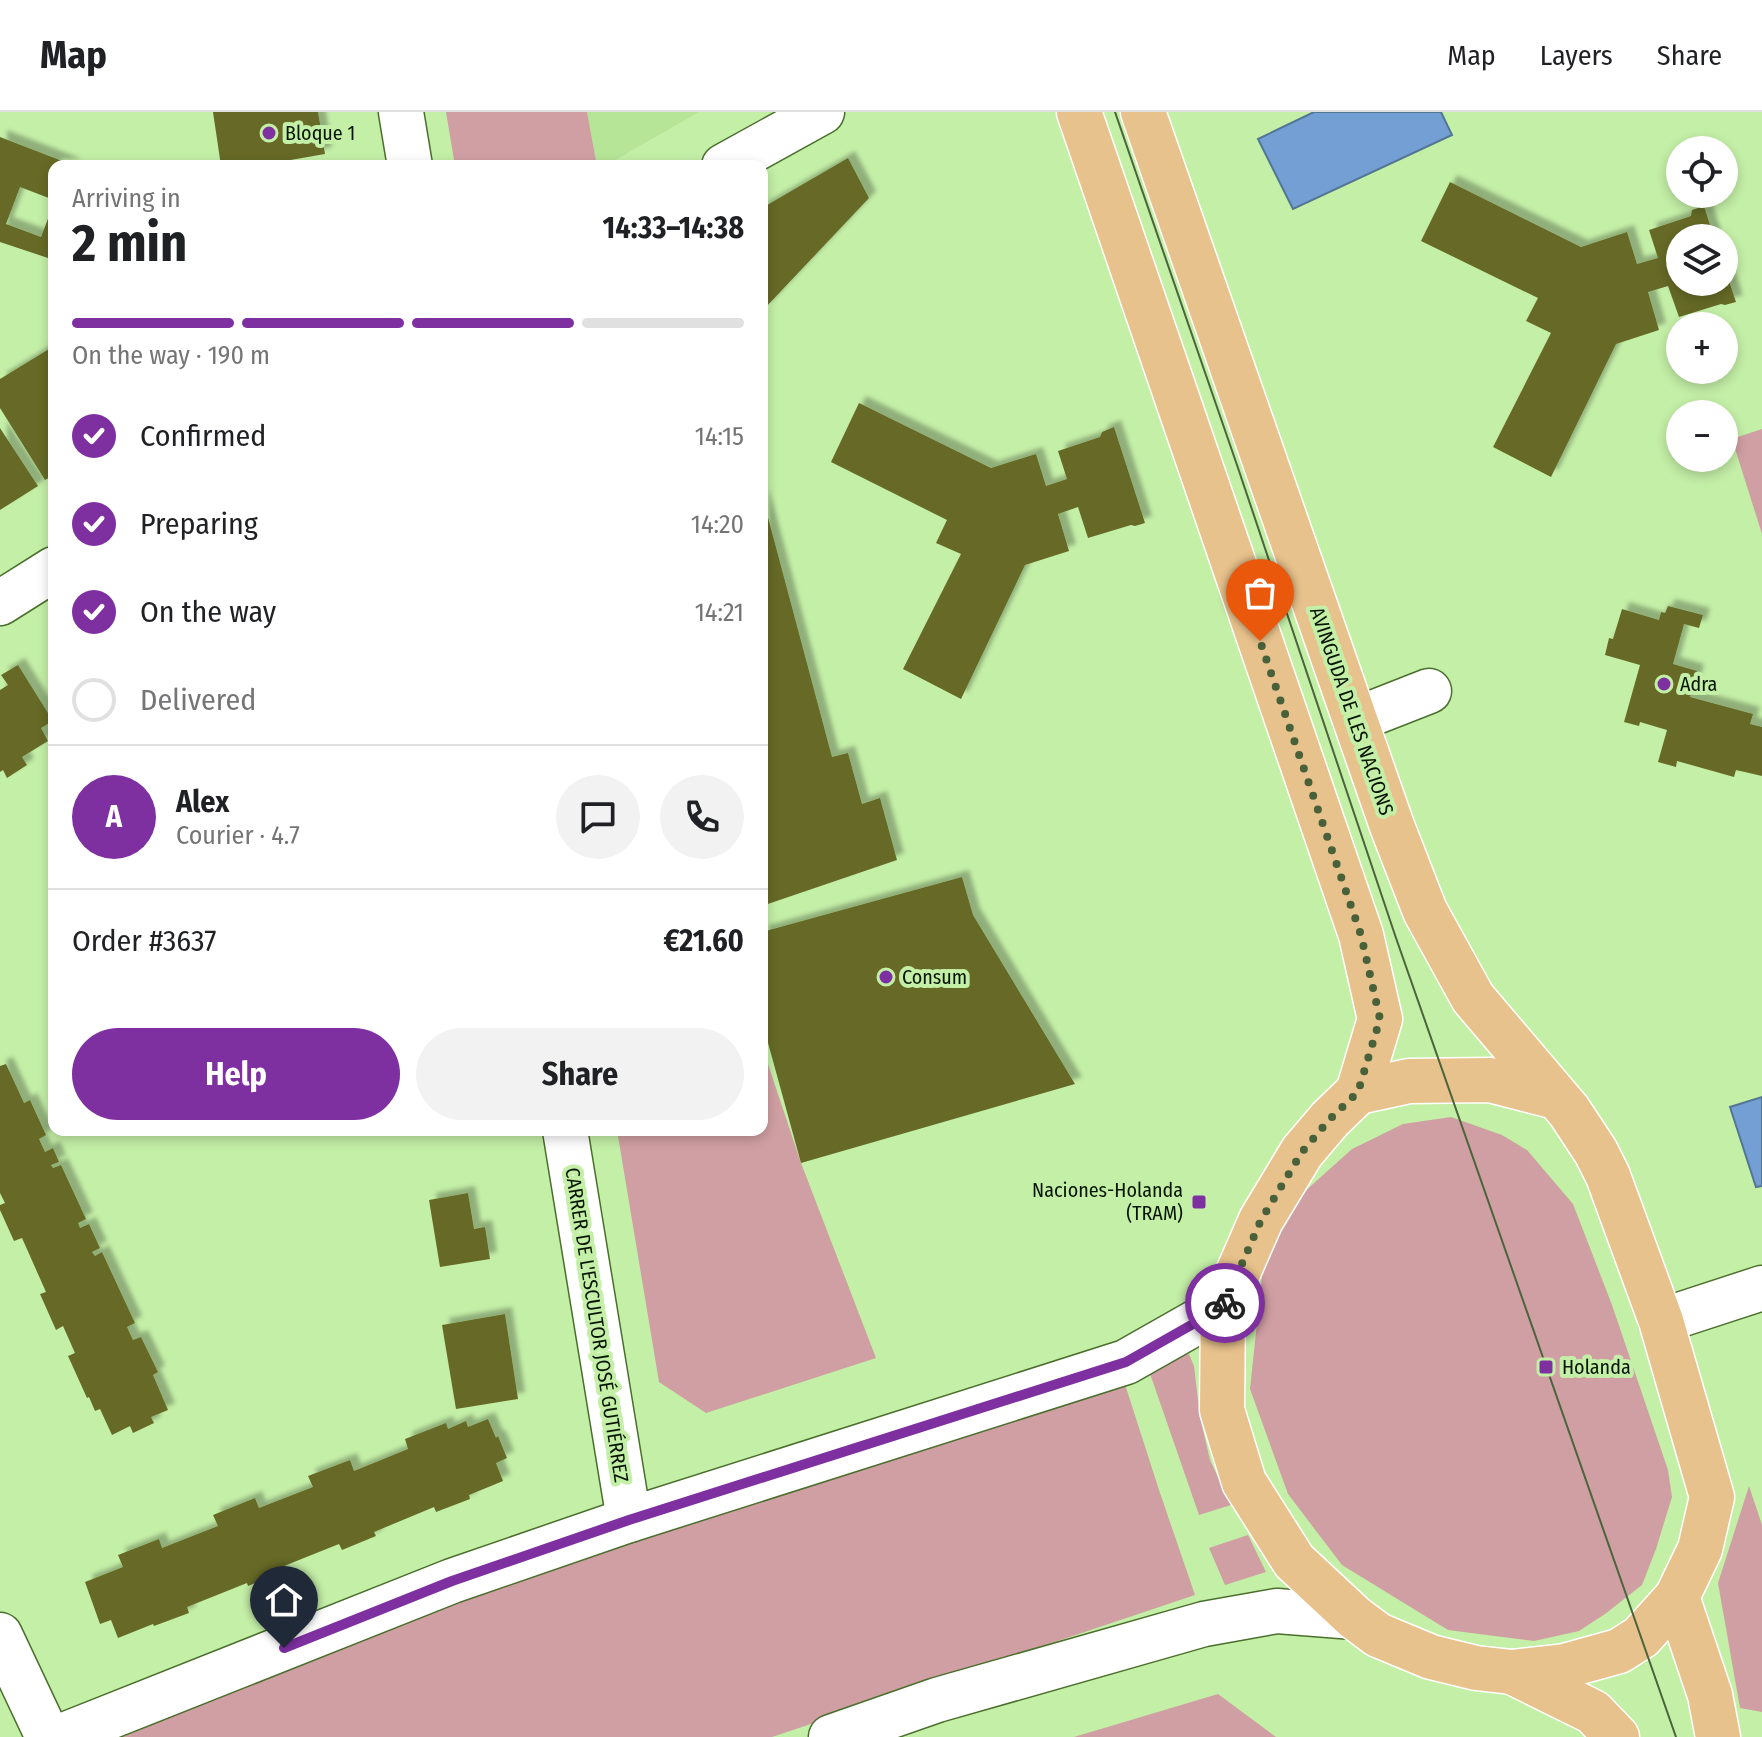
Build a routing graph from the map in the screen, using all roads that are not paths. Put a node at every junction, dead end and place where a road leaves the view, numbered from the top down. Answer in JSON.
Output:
{"nodes":[{"id":1,"x":401,"y":112,"type":"edge"},
{"id":2,"x":822,"y":112,"type":"edge"},
{"id":3,"x":1079,"y":112,"type":"edge"},
{"id":4,"x":1143,"y":112,"type":"edge"},
{"id":5,"x":409,"y":160,"type":"edge"},
{"id":6,"x":735,"y":160,"type":"edge"},
{"id":7,"x":48,"y":573,"type":"edge"},
{"id":8,"x":0,"y":603,"type":"edge"},
{"id":9,"x":1429,"y":691,"type":"dead end"},
{"id":10,"x":1355,"y":720,"type":"junction"},
{"id":11,"x":1358,"y":1092,"type":"junction"},
{"id":12,"x":1556,"y":1097,"type":"junction"},
{"id":13,"x":566,"y":1136,"type":"edge"},
{"id":14,"x":1762,"y":1288,"type":"edge"},
{"id":15,"x":1223,"y":1307,"type":"junction"},
{"id":16,"x":1661,"y":1321,"type":"junction"},
{"id":17,"x":629,"y":1520,"type":"junction"},
{"id":18,"x":1677,"y":1597,"type":"junction"},
{"id":19,"x":1354,"y":1617,"type":"junction"},
{"id":20,"x":0,"y":1635,"type":"edge"},
{"id":21,"x":1512,"y":1672,"type":"junction"},
{"id":22,"x":48,"y":1737,"type":"edge"},
{"id":23,"x":59,"y":1737,"type":"edge"},
{"id":24,"x":831,"y":1737,"type":"edge"},
{"id":25,"x":1617,"y":1737,"type":"edge"},
{"id":26,"x":1718,"y":1737,"type":"edge"}],
"edges":[{"from":1,"to":5,"type":"street"},
{"from":2,"to":6,"type":"street"},
{"from":3,"to":11,"type":"main road"},
{"from":4,"to":10,"type":"main road","name":"AVINGUDA DE LES NACIONS"},
{"from":7,"to":8,"type":"street"},
{"from":9,"to":10,"type":"street"},
{"from":10,"to":12,"type":"main road","name":"AVINGUDA DE LES NACIONS"},
{"from":11,"to":12,"type":"main road"},
{"from":11,"to":15,"type":"main road"},
{"from":12,"to":16,"type":"main road","name":"AVINGUDA DE LES NACIONS"},
{"from":13,"to":17,"type":"street","name":"CARRER DE L'ESCULTOR JOSÉ GUTIÉRREZ"},
{"from":14,"to":16,"type":"street"},
{"from":15,"to":17,"type":"street"},
{"from":15,"to":19,"type":"main road"},
{"from":16,"to":18,"type":"main road","name":"AVINGUDA DE LES NACIONS"},
{"from":17,"to":23,"type":"street"},
{"from":18,"to":21,"type":"main road","name":"AVINGUDA DE LES NACIONS"},
{"from":18,"to":26,"type":"main road"},
{"from":19,"to":21,"type":"main road"},
{"from":19,"to":24,"type":"street"},
{"from":20,"to":22,"type":"street"},
{"from":21,"to":25,"type":"main road"}]}
